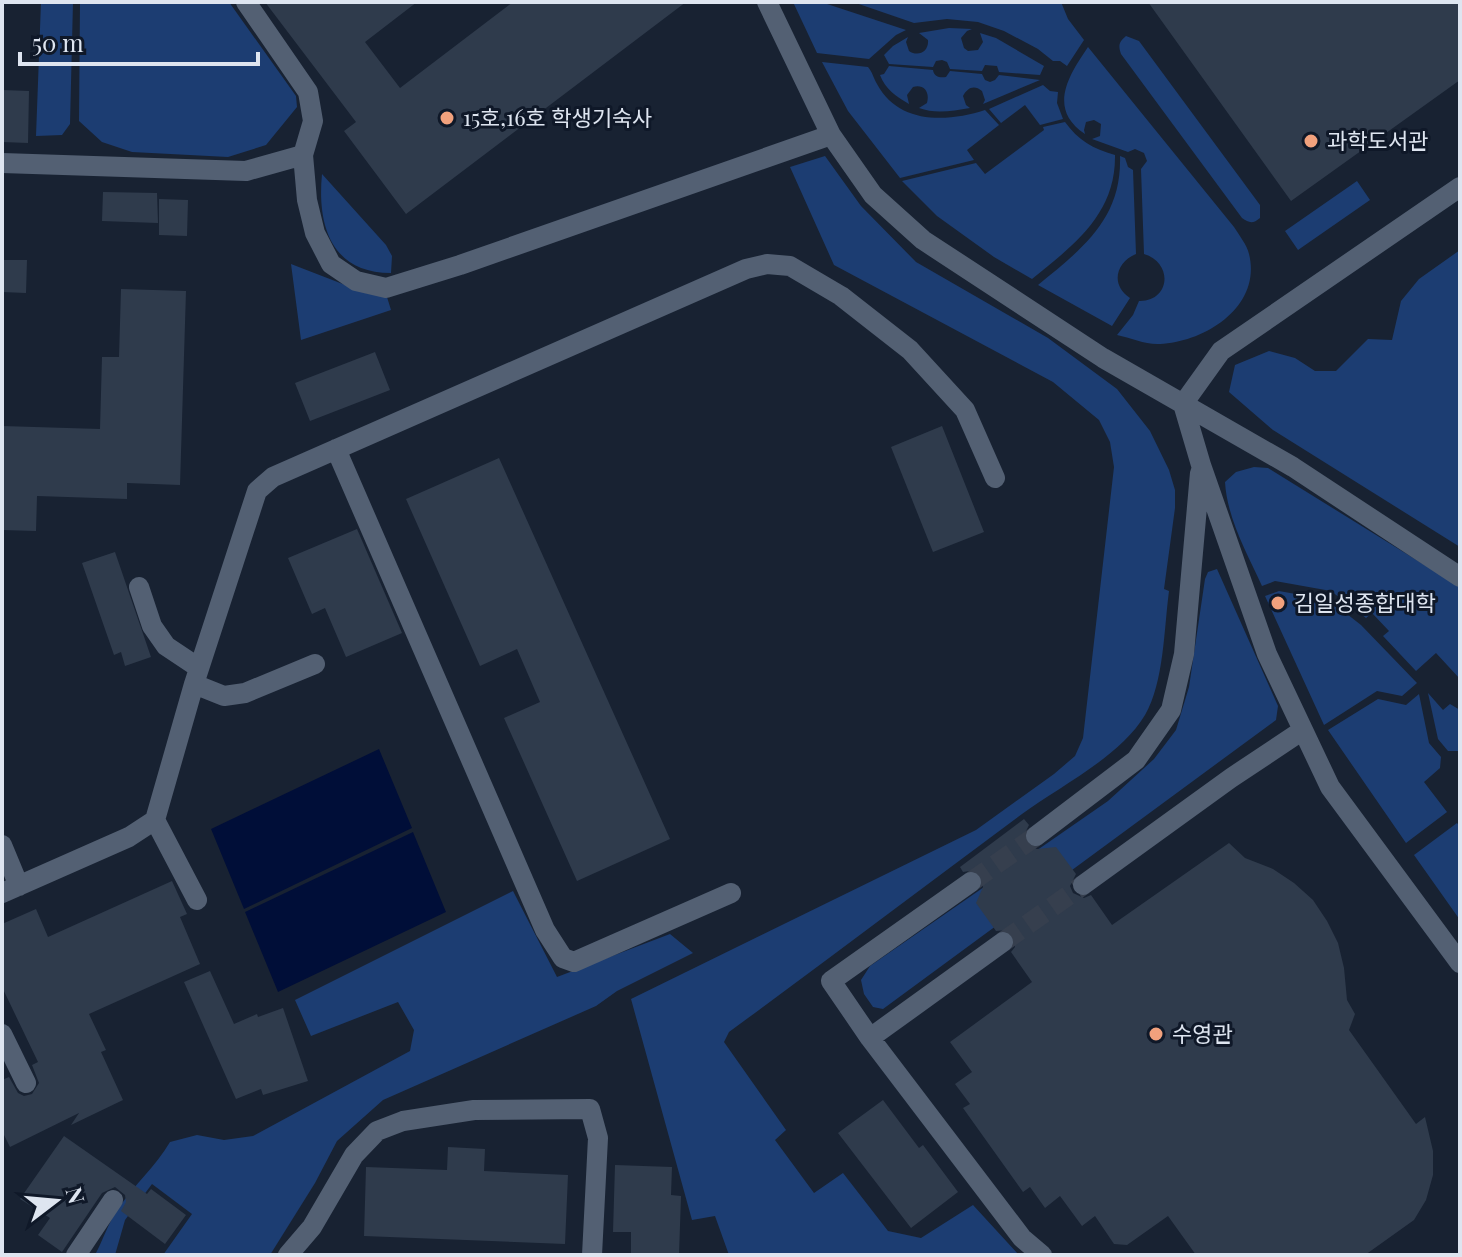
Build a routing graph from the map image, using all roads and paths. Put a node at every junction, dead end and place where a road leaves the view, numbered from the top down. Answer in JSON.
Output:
{"nodes":[{"id":1,"x":246,"y":2,"type":"edge"},
{"id":2,"x":767,"y":2,"type":"edge"},
{"id":3,"x":831,"y":135,"type":"junction"},
{"id":4,"x":303,"y":155,"type":"junction"},
{"id":5,"x":2,"y":163,"type":"edge"},
{"id":6,"x":1460,"y":187,"type":"edge"},
{"id":7,"x":1183,"y":404,"type":"junction"},
{"id":8,"x":336,"y":449,"type":"junction"},
{"id":9,"x":1201,"y":465,"type":"junction"},
{"id":10,"x":995,"y":478,"type":"dead end"},
{"id":11,"x":1460,"y":577,"type":"edge"},
{"id":12,"x":139,"y":587,"type":"dead end"},
{"id":13,"x":315,"y":664,"type":"dead end"},
{"id":14,"x":197,"y":676,"type":"junction"},
{"id":15,"x":1303,"y":730,"type":"junction"},
{"id":16,"x":155,"y":820,"type":"junction"},
{"id":17,"x":1036,"y":836,"type":"tunnel mouth"},
{"id":18,"x":2,"y":845,"type":"edge"},
{"id":19,"x":971,"y":882,"type":"tunnel mouth"},
{"id":20,"x":1083,"y":885,"type":"tunnel mouth"},
{"id":21,"x":10,"y":889,"type":"edge"},
{"id":22,"x":731,"y":893,"type":"dead end"},
{"id":23,"x":197,"y":900,"type":"dead end"},
{"id":24,"x":1003,"y":942,"type":"tunnel mouth"},
{"id":25,"x":1460,"y":963,"type":"edge"},
{"id":26,"x":2,"y":1034,"type":"edge"},
{"id":27,"x":870,"y":1038,"type":"junction"},
{"id":28,"x":26,"y":1083,"type":"dead end"},
{"id":29,"x":113,"y":1200,"type":"dead end"},
{"id":30,"x":76,"y":1255,"type":"edge"},
{"id":31,"x":288,"y":1255,"type":"edge"},
{"id":32,"x":592,"y":1255,"type":"edge"},
{"id":33,"x":1042,"y":1255,"type":"edge"}],
"edges":[{"from":1,"to":4,"type":"lane"},
{"from":2,"to":3,"type":"lane"},
{"from":3,"to":4,"type":"lane"},
{"from":3,"to":7,"type":"lane"},
{"from":4,"to":5,"type":"lane"},
{"from":6,"to":7,"type":"lane"},
{"from":7,"to":9,"type":"lane"},
{"from":7,"to":11,"type":"lane"},
{"from":8,"to":10,"type":"lane"},
{"from":8,"to":14,"type":"lane"},
{"from":8,"to":22,"type":"lane"},
{"from":9,"to":15,"type":"lane"},
{"from":9,"to":17,"type":"lane"},
{"from":12,"to":14,"type":"lane"},
{"from":13,"to":14,"type":"lane"},
{"from":14,"to":16,"type":"lane"},
{"from":15,"to":20,"type":"lane"},
{"from":15,"to":25,"type":"lane"},
{"from":16,"to":21,"type":"lane"},
{"from":16,"to":23,"type":"lane"},
{"from":18,"to":21,"type":"lane"},
{"from":19,"to":27,"type":"lane"},
{"from":24,"to":27,"type":"lane"},
{"from":26,"to":28,"type":"lane"},
{"from":27,"to":33,"type":"lane"},
{"from":29,"to":30,"type":"lane"},
{"from":31,"to":32,"type":"lane"}]}
